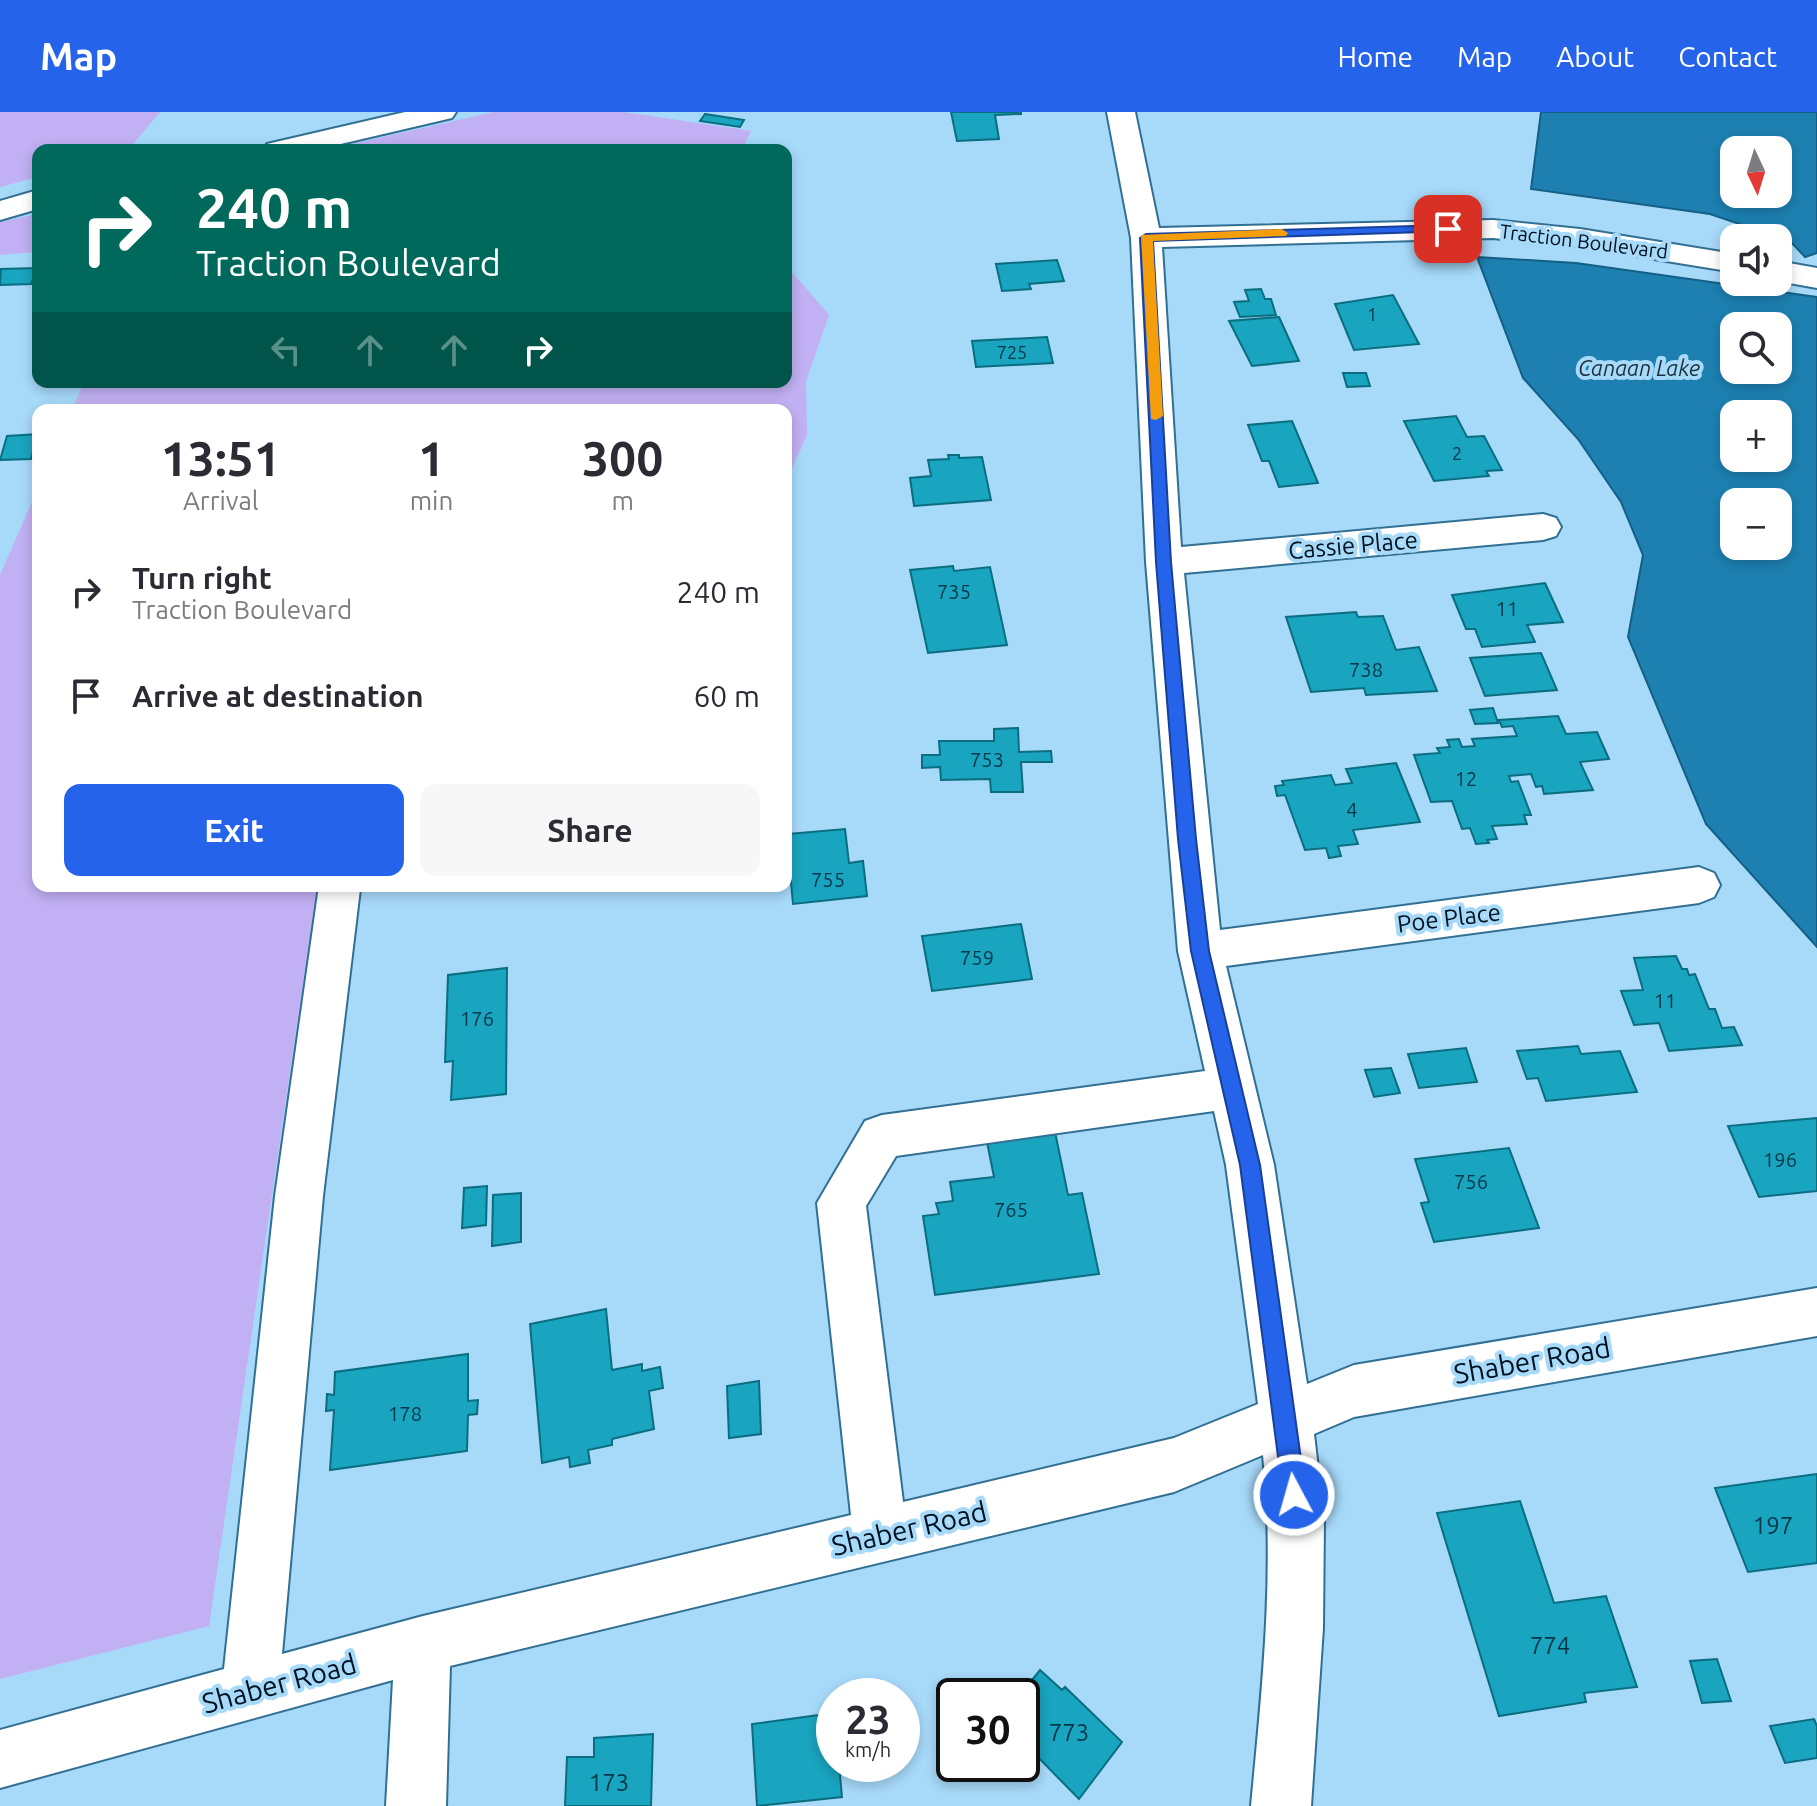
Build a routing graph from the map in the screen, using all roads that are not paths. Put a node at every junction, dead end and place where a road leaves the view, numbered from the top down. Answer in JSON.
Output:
{"nodes":[{"id":1,"x":442,"y":112,"type":"edge"},
{"id":2,"x":1121,"y":112,"type":"edge"},
{"id":3,"x":303,"y":144,"type":"edge"},
{"id":4,"x":32,"y":201,"type":"edge"},
{"id":5,"x":0,"y":211,"type":"edge"},
{"id":6,"x":1146,"y":238,"type":"junction"},
{"id":7,"x":1720,"y":261,"type":"edge"},
{"id":8,"x":1792,"y":274,"type":"edge"},
{"id":9,"x":1817,"y":278,"type":"edge"},
{"id":10,"x":1543,"y":527,"type":"dead end"},
{"id":11,"x":1164,"y":562,"type":"junction"},
{"id":12,"x":1699,"y":885,"type":"dead end"},
{"id":13,"x":339,"y":892,"type":"edge"},
{"id":14,"x":1200,"y":951,"type":"junction"},
{"id":15,"x":1232,"y":1088,"type":"junction"},
{"id":16,"x":1817,"y":1312,"type":"edge"},
{"id":17,"x":1286,"y":1420,"type":"junction"},
{"id":18,"x":880,"y":1535,"type":"junction"},
{"id":19,"x":423,"y":1644,"type":"junction"},
{"id":20,"x":250,"y":1691,"type":"junction"},
{"id":21,"x":0,"y":1759,"type":"edge"},
{"id":22,"x":416,"y":1806,"type":"edge"},
{"id":23,"x":1281,"y":1806,"type":"edge"}],
"edges":[{"from":1,"to":3,"type":"street"},
{"from":2,"to":6,"type":"street"},
{"from":4,"to":5,"type":"street"},
{"from":6,"to":7,"type":"street","name":"Traction Boulevard"},
{"from":6,"to":11,"type":"street"},
{"from":8,"to":9,"type":"street"},
{"from":10,"to":11,"type":"street","name":"Cassie Place"},
{"from":11,"to":14,"type":"street"},
{"from":12,"to":14,"type":"street","name":"Poe Place"},
{"from":13,"to":20,"type":"street"},
{"from":14,"to":15,"type":"street"},
{"from":15,"to":17,"type":"street"},
{"from":15,"to":18,"type":"street"},
{"from":16,"to":17,"type":"street","name":"Shaber Road"},
{"from":17,"to":18,"type":"street","name":"Shaber Road"},
{"from":17,"to":23,"type":"street"},
{"from":18,"to":19,"type":"street","name":"Shaber Road"},
{"from":19,"to":20,"type":"street","name":"Shaber Road"},
{"from":19,"to":22,"type":"street"},
{"from":20,"to":21,"type":"street","name":"Shaber Road"}]}
